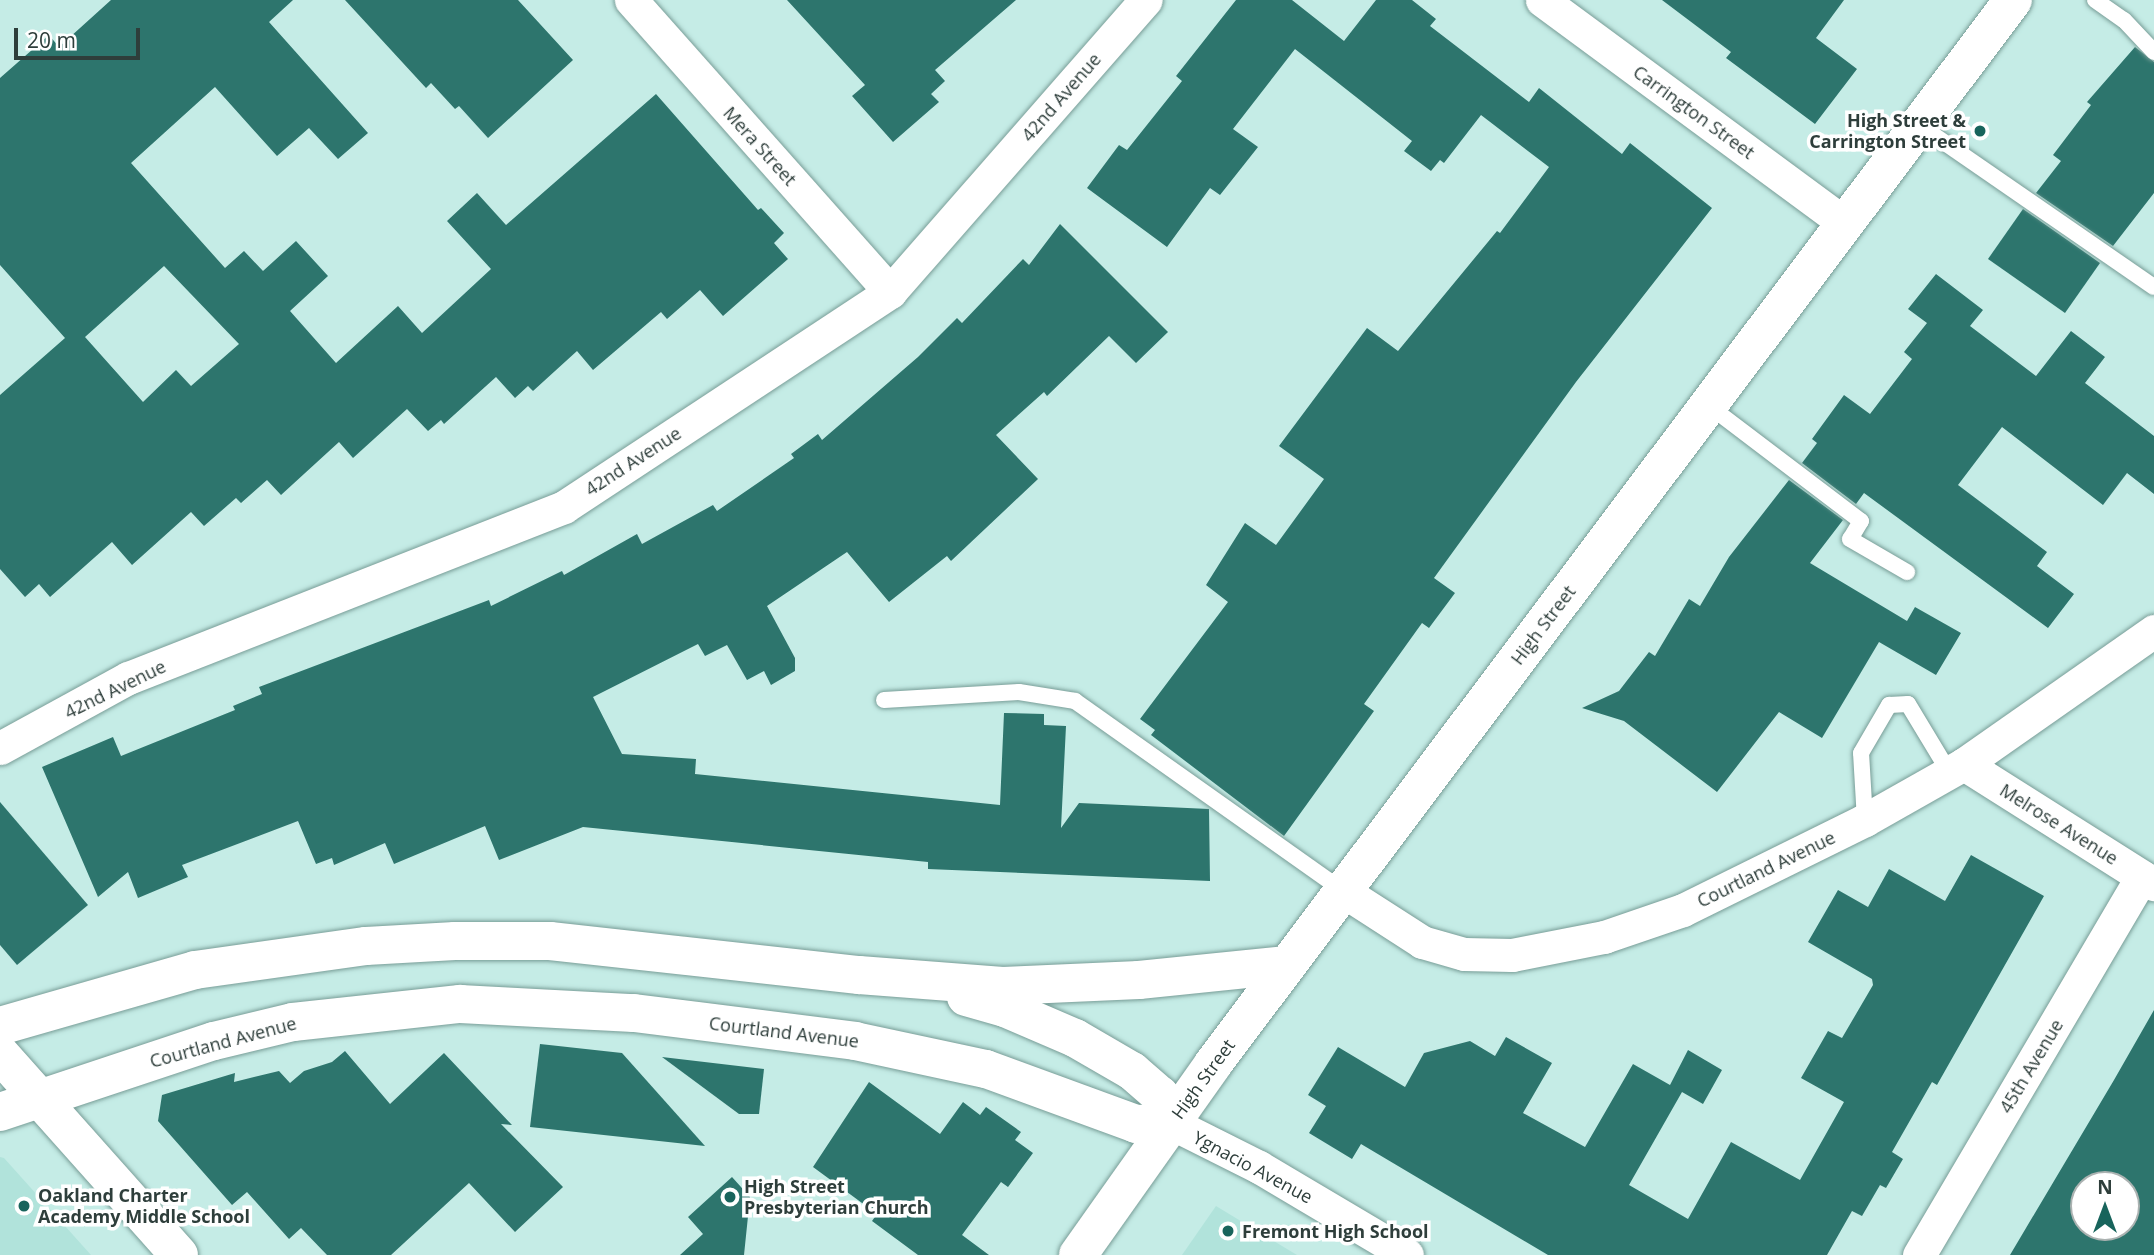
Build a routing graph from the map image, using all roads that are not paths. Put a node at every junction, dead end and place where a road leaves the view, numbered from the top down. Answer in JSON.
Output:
{"nodes":[{"id":1,"x":631,"y":0,"type":"edge"},
{"id":2,"x":1146,"y":0,"type":"edge"},
{"id":3,"x":1542,"y":0,"type":"edge"},
{"id":4,"x":2013,"y":0,"type":"edge"},
{"id":5,"x":2095,"y":0,"type":"edge"},
{"id":6,"x":2154,"y":52,"type":"edge"},
{"id":7,"x":1919,"y":125,"type":"junction"},
{"id":8,"x":1845,"y":223,"type":"junction"},
{"id":9,"x":2154,"y":287,"type":"edge"},
{"id":10,"x":890,"y":292,"type":"junction"},
{"id":11,"x":1709,"y":405,"type":"junction"},
{"id":12,"x":1907,"y":572,"type":"dead end"},
{"id":13,"x":2154,"y":631,"type":"edge"},
{"id":14,"x":884,"y":700,"type":"dead end"},
{"id":15,"x":0,"y":748,"type":"edge"},
{"id":16,"x":1956,"y":768,"type":"junction"},
{"id":17,"x":1865,"y":820,"type":"junction"},
{"id":18,"x":2148,"y":881,"type":"edge"},
{"id":19,"x":1343,"y":891,"type":"junction"},
{"id":20,"x":1287,"y":965,"type":"junction"},
{"id":21,"x":859,"y":975,"type":"junction"},
{"id":22,"x":0,"y":1026,"type":"edge"},
{"id":23,"x":0,"y":1054,"type":"edge"},
{"id":24,"x":39,"y":1098,"type":"junction"},
{"id":25,"x":0,"y":1112,"type":"edge"},
{"id":26,"x":1171,"y":1123,"type":"junction"},
{"id":27,"x":179,"y":1255,"type":"edge"},
{"id":28,"x":1078,"y":1255,"type":"edge"},
{"id":29,"x":1407,"y":1255,"type":"edge"},
{"id":30,"x":1919,"y":1255,"type":"edge"}],
"edges":[{"from":1,"to":10,"type":"street","name":"Mera Street"},
{"from":2,"to":10,"type":"street","name":"42nd Avenue"},
{"from":3,"to":8,"type":"street","name":"Carrington Street"},
{"from":4,"to":7,"type":"main road","name":"High Street"},
{"from":5,"to":6,"type":"lane"},
{"from":7,"to":8,"type":"main road","name":"High Street"},
{"from":7,"to":9,"type":"lane"},
{"from":8,"to":11,"type":"main road","name":"High Street"},
{"from":10,"to":15,"type":"street","name":"42nd Avenue"},
{"from":11,"to":12,"type":"lane"},
{"from":11,"to":19,"type":"main road","name":"High Street"},
{"from":13,"to":16,"type":"street","name":"Courtland Avenue"},
{"from":14,"to":19,"type":"lane"},
{"from":16,"to":17,"type":"street","name":"Courtland Avenue"},
{"from":16,"to":17,"type":"lane"},
{"from":16,"to":18,"type":"street","name":"Melrose Avenue"},
{"from":17,"to":19,"type":"street","name":"Courtland Avenue"},
{"from":18,"to":30,"type":"street","name":"45th Avenue"},
{"from":19,"to":20,"type":"main road","name":"High Street"},
{"from":20,"to":21,"type":"main road"},
{"from":20,"to":26,"type":"main road","name":"High Street"},
{"from":21,"to":22,"type":"main road"},
{"from":21,"to":26,"type":"main road"},
{"from":23,"to":24,"type":"main road"},
{"from":24,"to":25,"type":"main road"},
{"from":24,"to":26,"type":"main road","name":"Courtland Avenue"},
{"from":24,"to":27,"type":"main road"},
{"from":26,"to":28,"type":"main road","name":"High Street"},
{"from":26,"to":29,"type":"street","name":"Ygnacio Avenue"}]}
